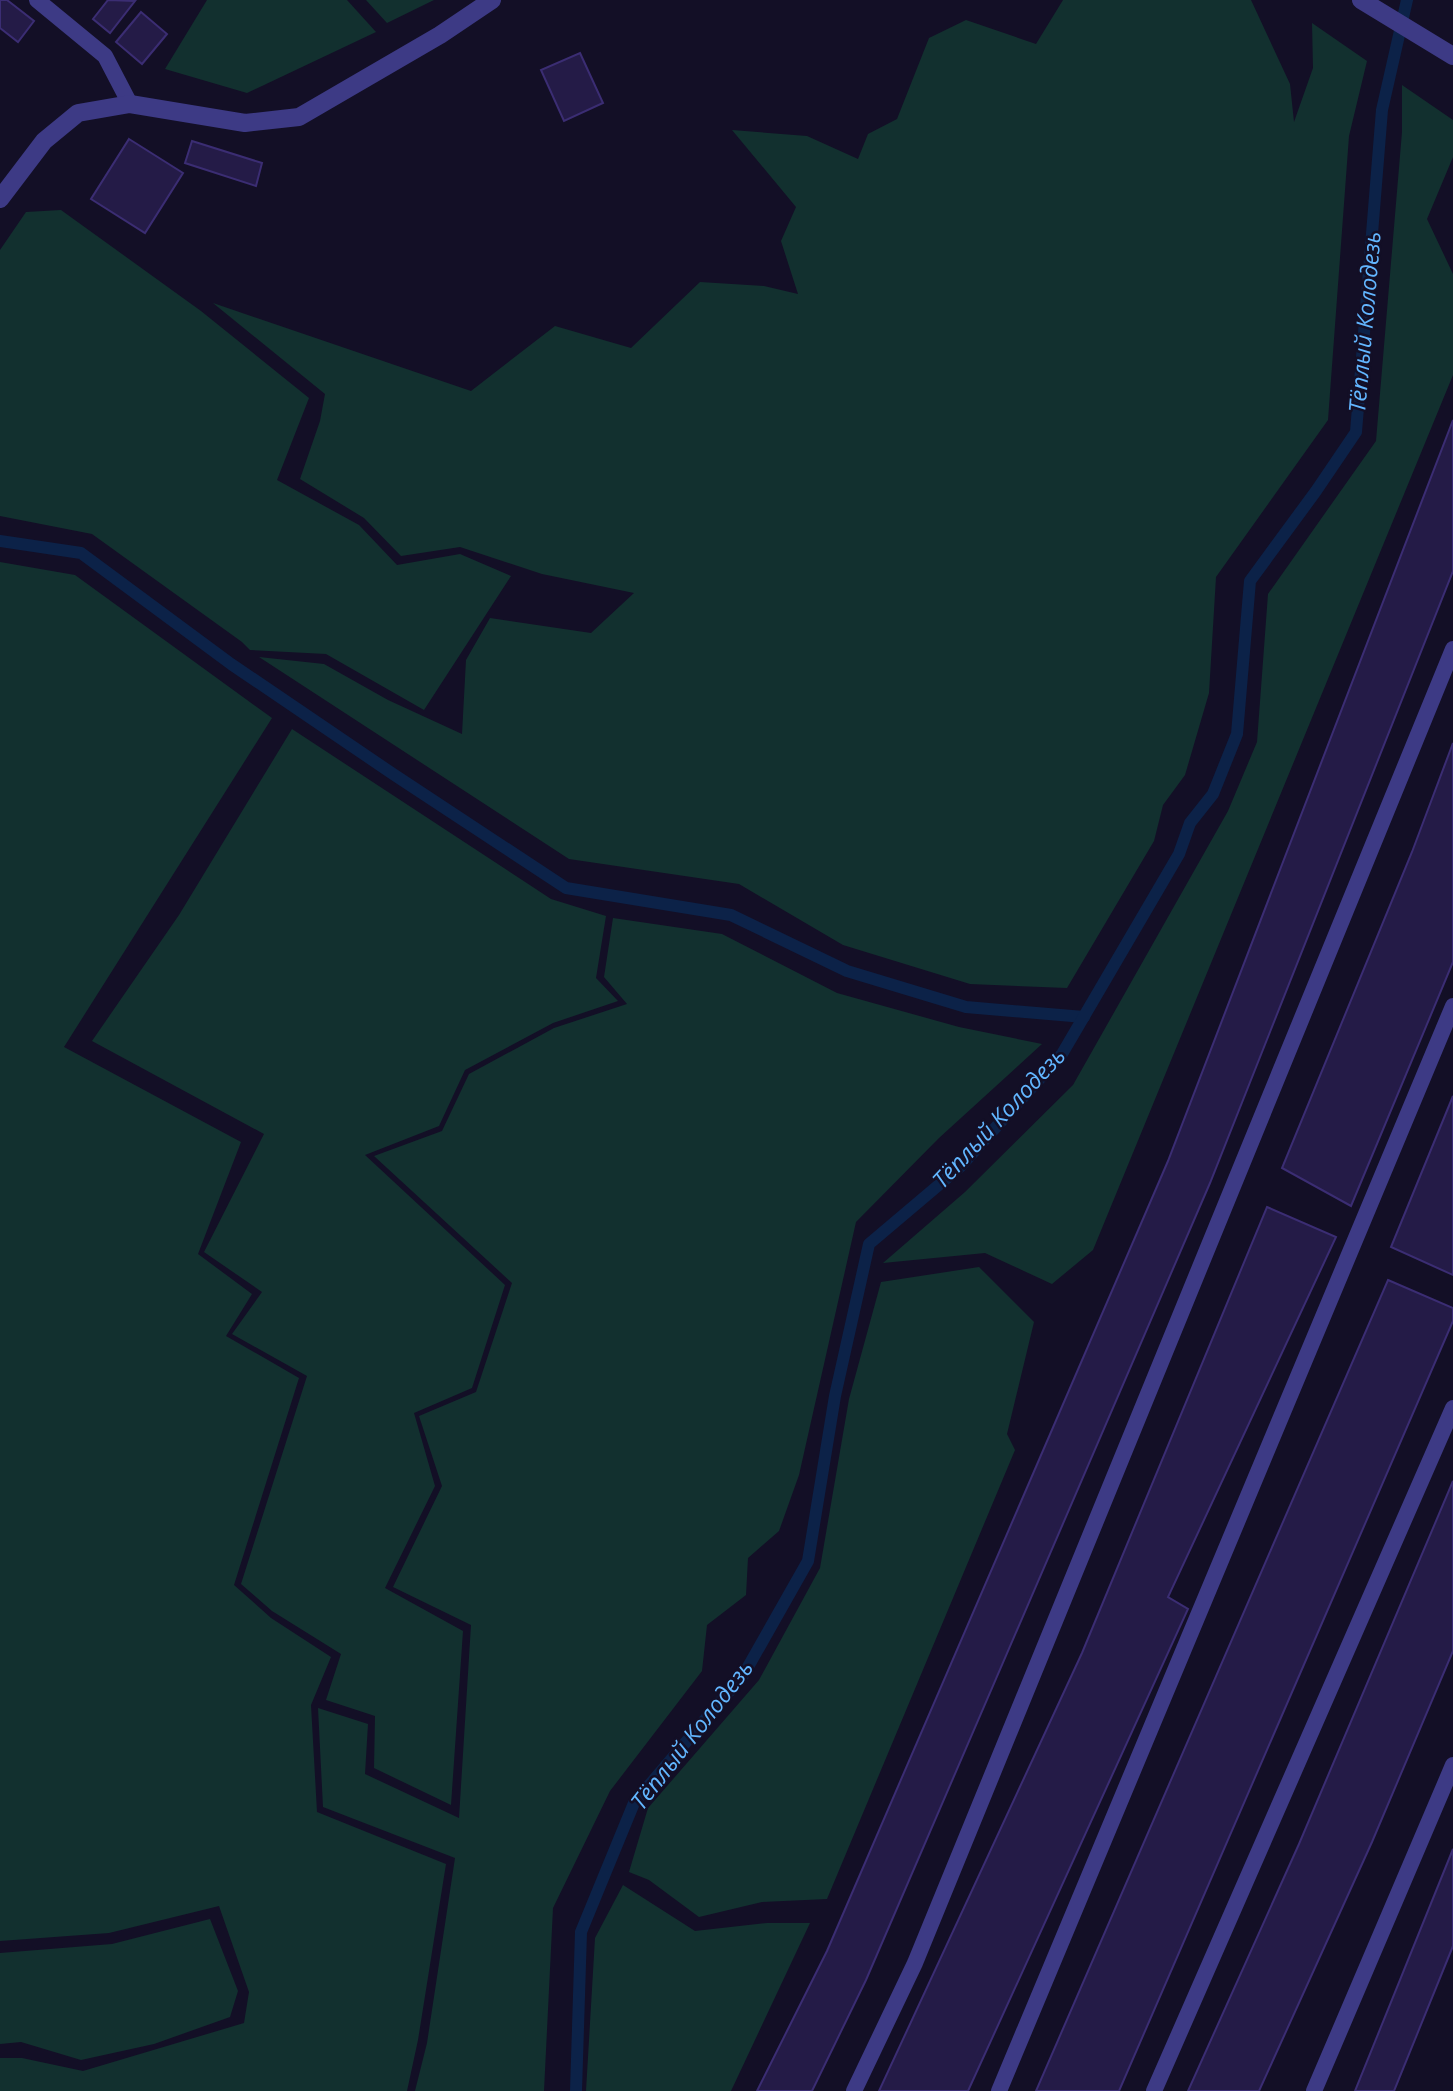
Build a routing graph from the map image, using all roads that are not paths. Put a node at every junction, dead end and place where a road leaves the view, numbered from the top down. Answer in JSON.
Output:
{"nodes":[{"id":1,"x":37,"y":0,"type":"edge"},
{"id":2,"x":492,"y":0,"type":"edge"},
{"id":3,"x":1362,"y":0,"type":"edge"},
{"id":4,"x":1453,"y":56,"type":"edge"},
{"id":5,"x":130,"y":104,"type":"junction"},
{"id":6,"x":0,"y":199,"type":"edge"},
{"id":7,"x":1453,"y":649,"type":"edge"},
{"id":8,"x":1453,"y":1006,"type":"edge"},
{"id":9,"x":1453,"y":1408,"type":"edge"},
{"id":10,"x":1453,"y":1765,"type":"edge"},
{"id":11,"x":854,"y":2091,"type":"edge"},
{"id":12,"x":999,"y":2091,"type":"edge"},
{"id":13,"x":1154,"y":2091,"type":"edge"},
{"id":14,"x":1314,"y":2091,"type":"edge"}],
"edges":[{"from":1,"to":5,"type":"lane"},
{"from":2,"to":5,"type":"street"},
{"from":3,"to":4,"type":"street"},
{"from":5,"to":6,"type":"street"},
{"from":7,"to":11,"type":"lane"},
{"from":8,"to":12,"type":"lane"},
{"from":9,"to":13,"type":"lane"},
{"from":10,"to":14,"type":"lane"}]}
